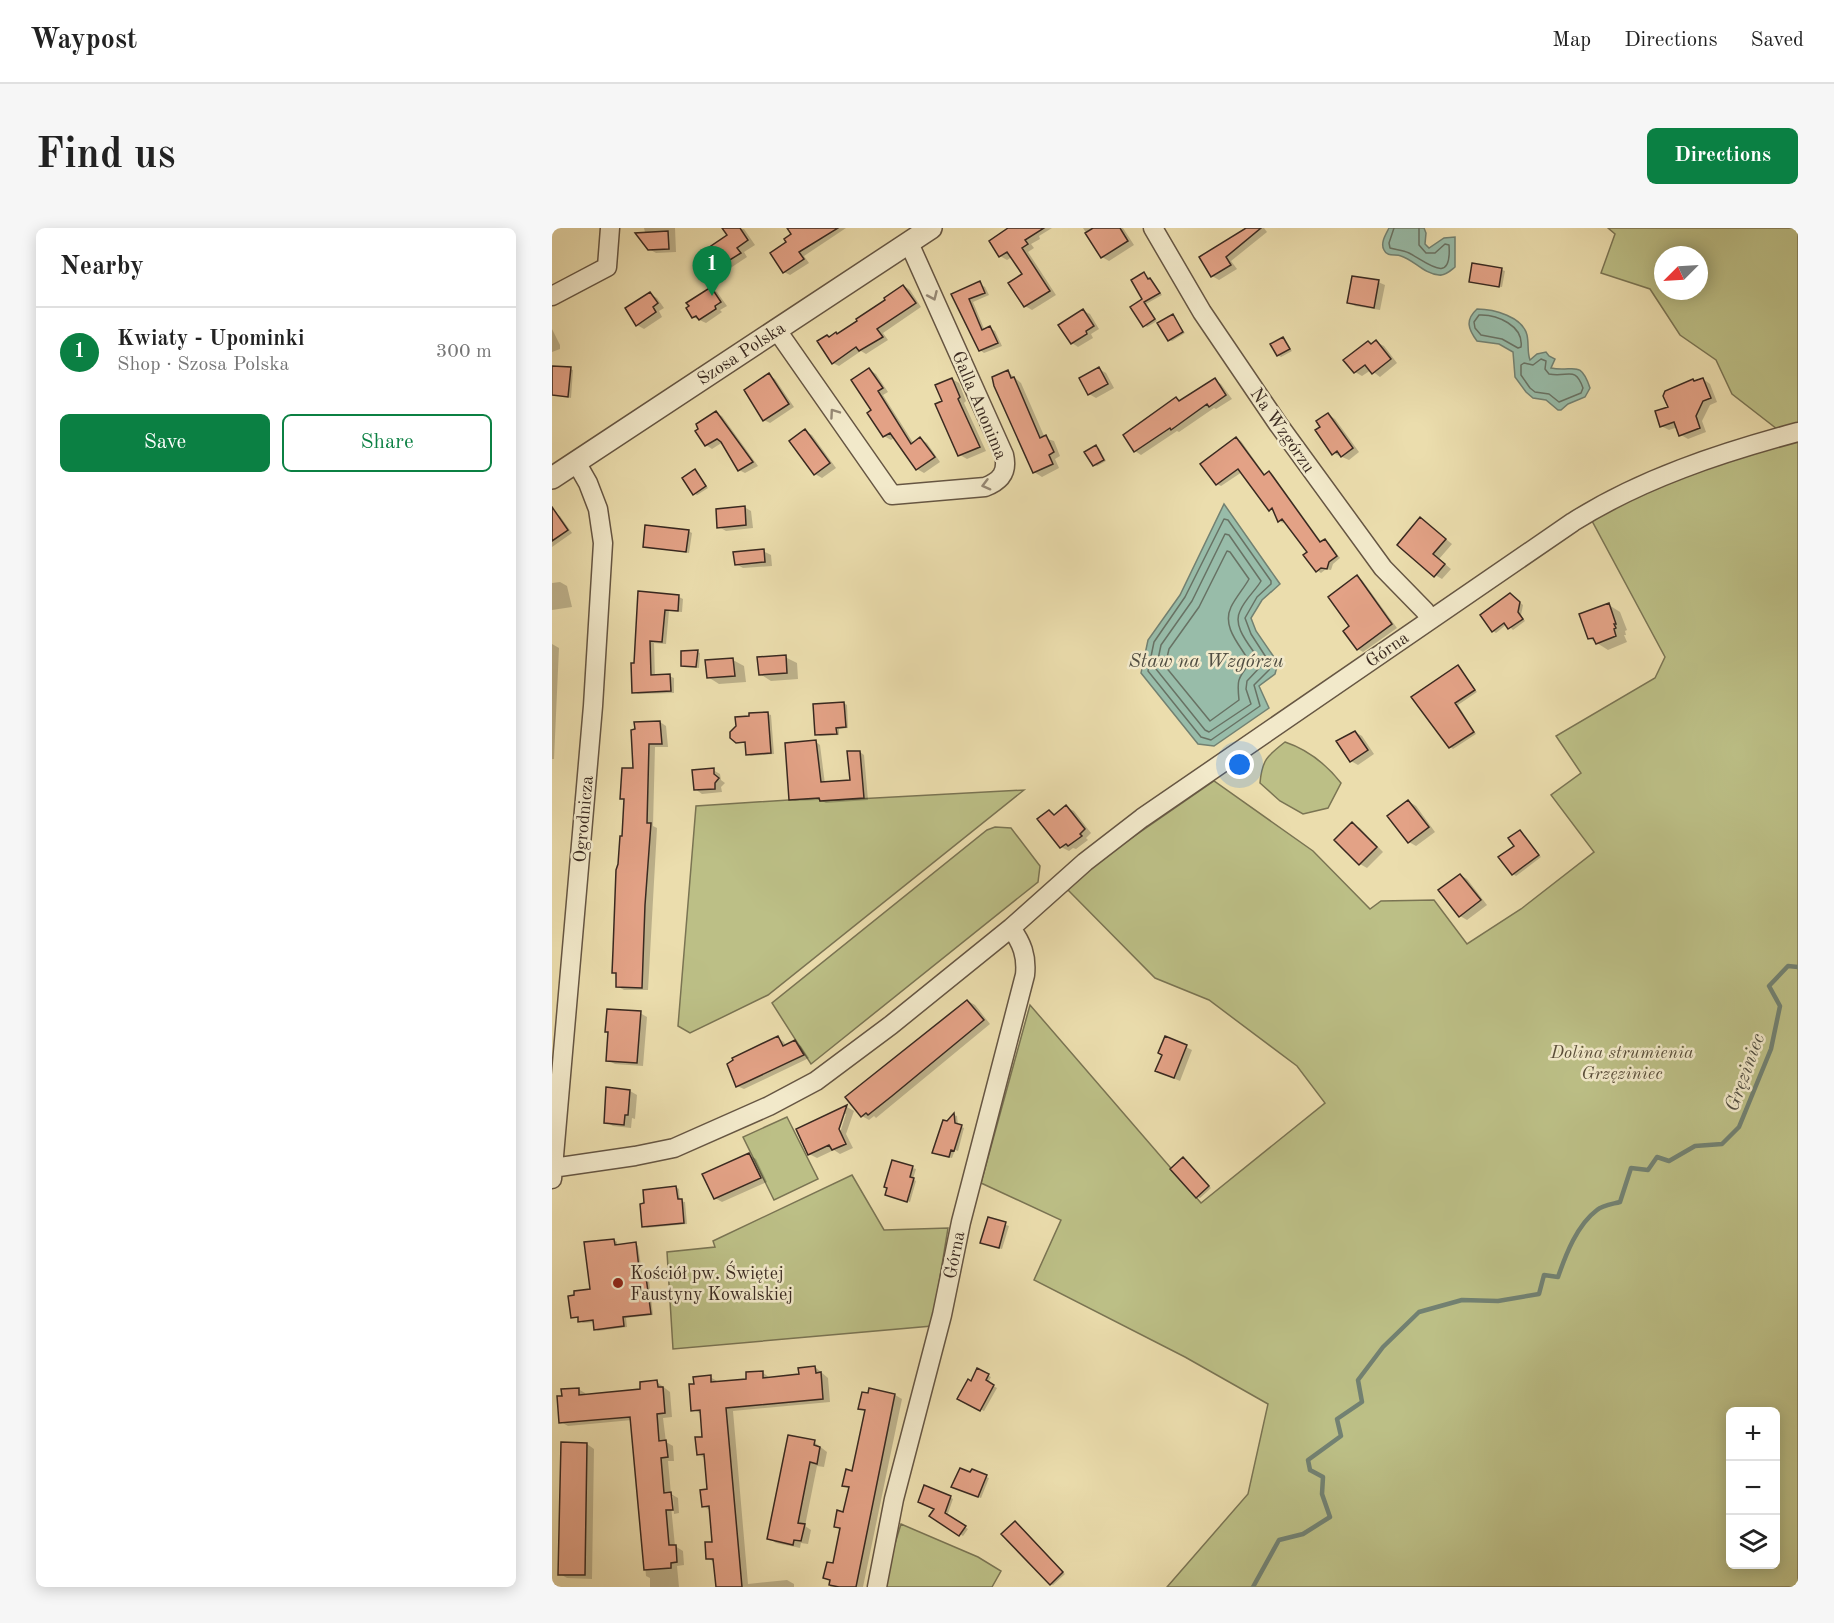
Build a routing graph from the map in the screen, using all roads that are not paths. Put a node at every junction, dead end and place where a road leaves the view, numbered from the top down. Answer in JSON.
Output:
{"nodes":[{"id":1,"x":610,"y":228,"type":"edge"},
{"id":2,"x":931,"y":228,"type":"edge"},
{"id":3,"x":1153,"y":228,"type":"edge"},
{"id":4,"x":909,"y":243,"type":"junction"},
{"id":5,"x":552,"y":296,"type":"edge"},
{"id":6,"x":776,"y":329,"type":"junction"},
{"id":7,"x":1798,"y":432,"type":"edge"},
{"id":8,"x":576,"y":462,"type":"junction"},
{"id":9,"x":552,"y":478,"type":"edge"},
{"id":10,"x":1430,"y":620,"type":"junction"},
{"id":11,"x":1011,"y":927,"type":"junction"},
{"id":12,"x":553,"y":1172,"type":"edge"},
{"id":13,"x":877,"y":1587,"type":"edge"}],
"edges":[{"from":1,"to":5,"type":"street"},
{"from":2,"to":4,"type":"street","name":"Szosa Polska"},
{"from":3,"to":10,"type":"street","name":"Na Wzgórzu"},
{"from":4,"to":6,"type":"street","name":"Szosa Polska"},
{"from":4,"to":6,"type":"street","name":"Galla Anonima","one_way":true},
{"from":6,"to":8,"type":"street","name":"Szosa Polska"},
{"from":7,"to":10,"type":"street","name":"Górna"},
{"from":8,"to":9,"type":"street","name":"Szosa Polska"},
{"from":8,"to":12,"type":"street","name":"Ogrodnicza"},
{"from":10,"to":11,"type":"street","name":"Górna"},
{"from":11,"to":12,"type":"street","name":"Górna"},
{"from":11,"to":13,"type":"street","name":"Górna"}]}
